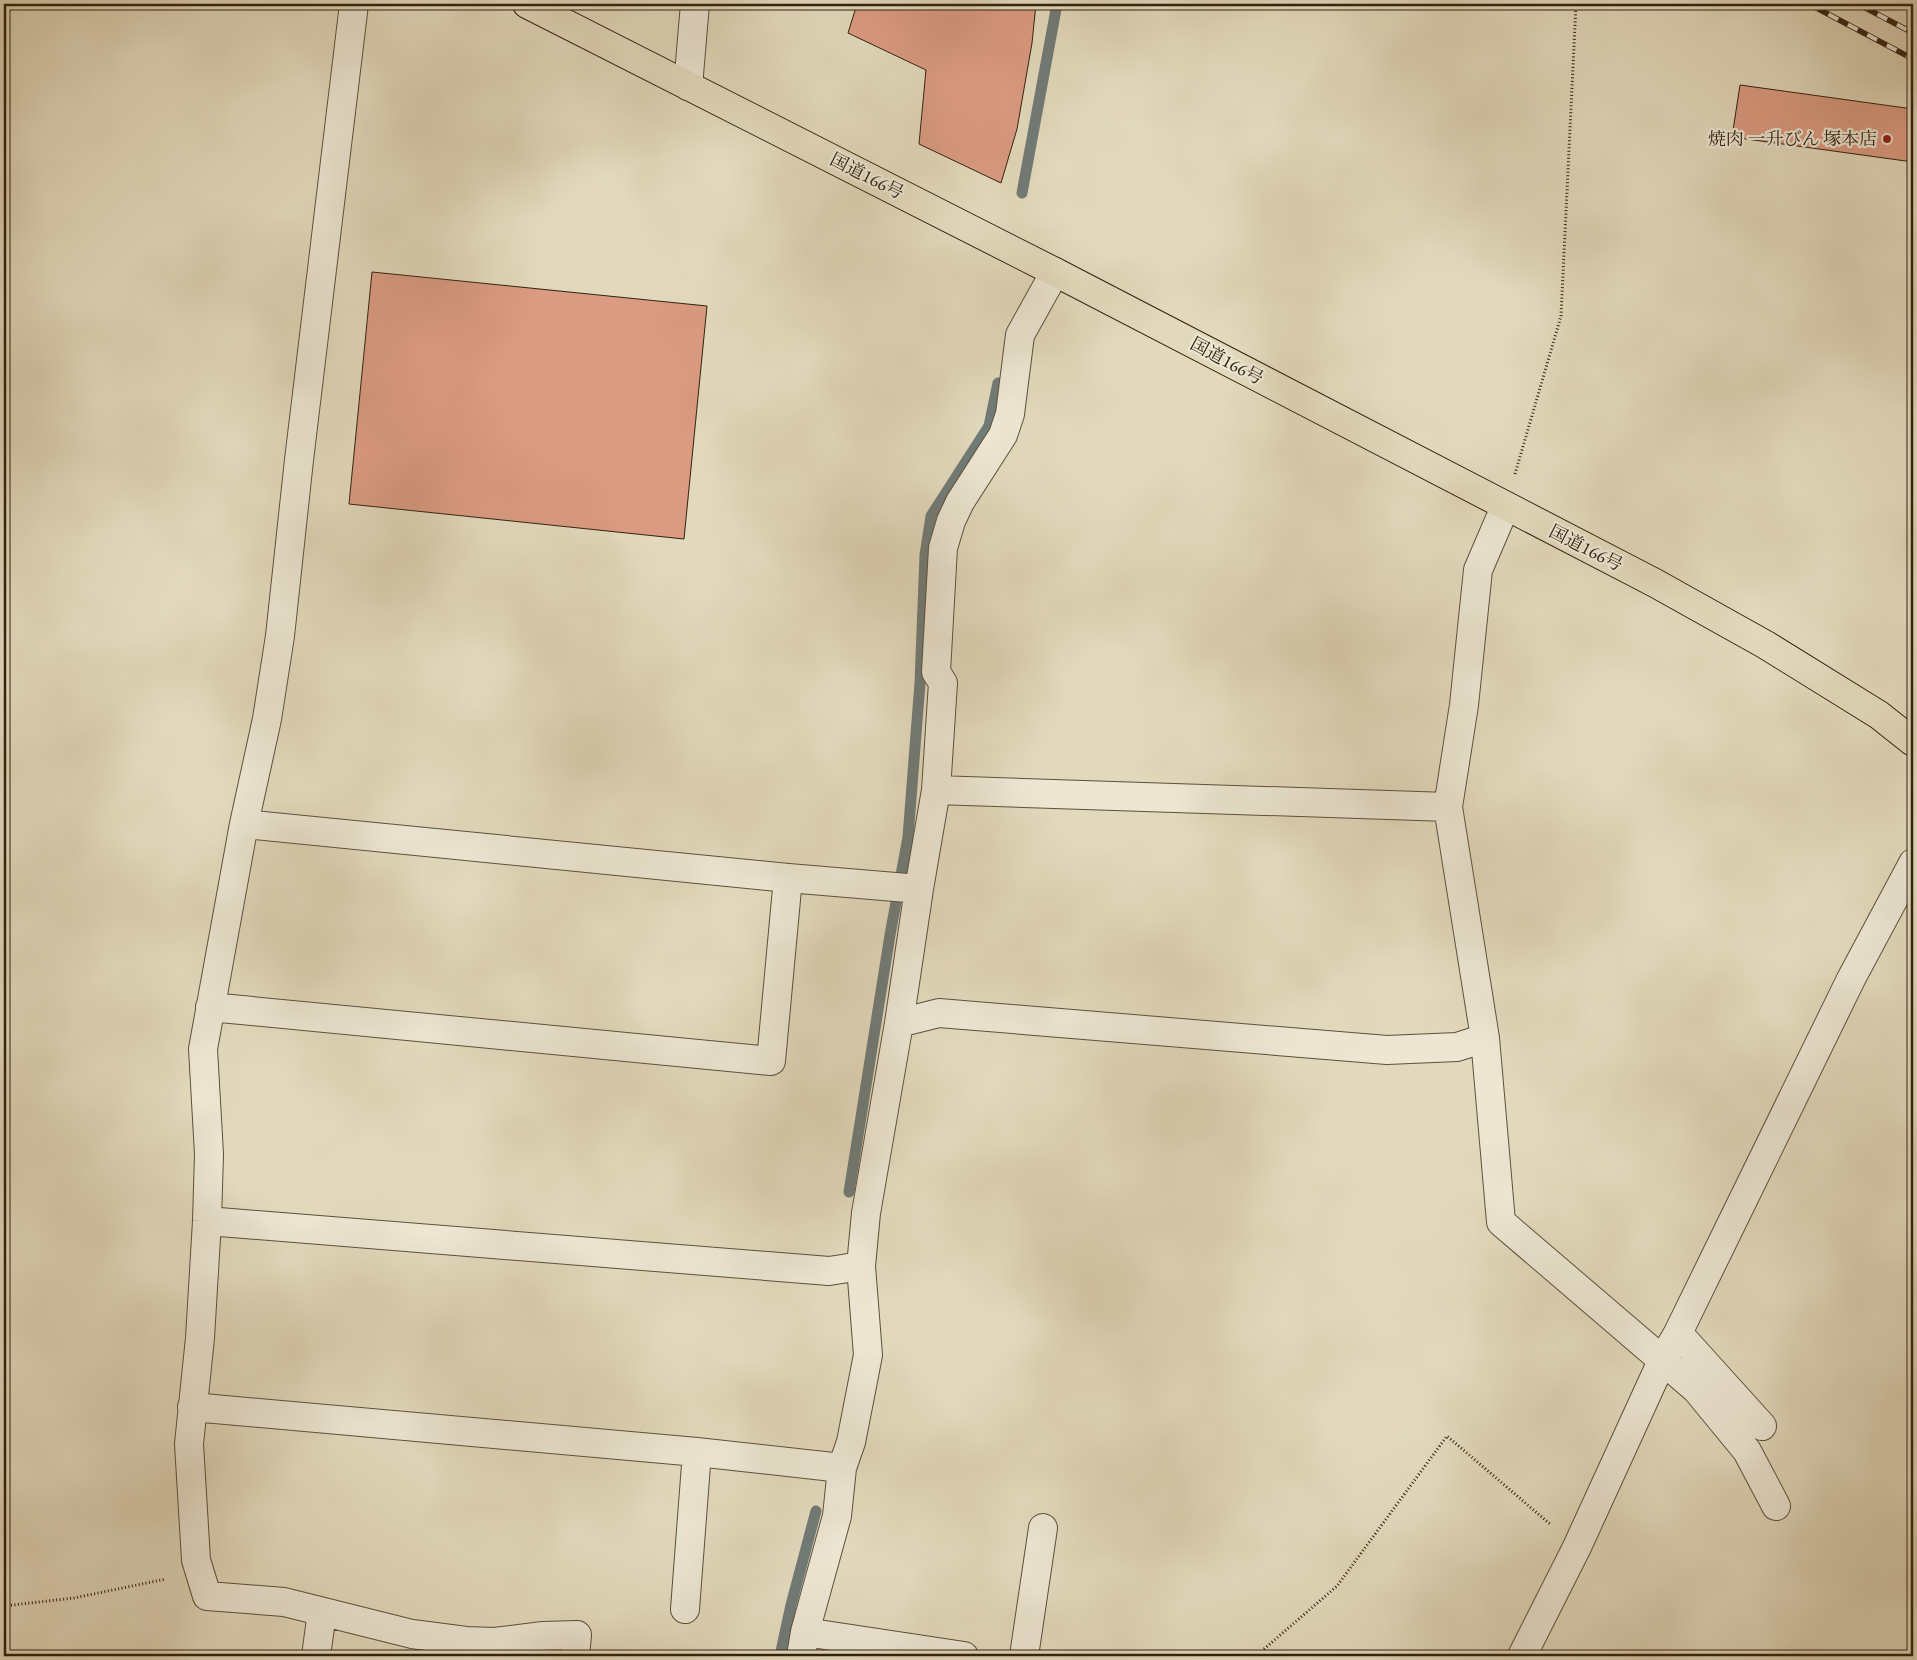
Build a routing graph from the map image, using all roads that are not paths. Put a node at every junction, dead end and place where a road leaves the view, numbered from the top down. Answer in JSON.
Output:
{"nodes":[{"id":1,"x":354,"y":4,"type":"edge"},
{"id":2,"x":527,"y":4,"type":"edge"},
{"id":3,"x":695,"y":4,"type":"edge"},
{"id":4,"x":688,"y":86,"type":"junction"},
{"id":5,"x":1055,"y":272,"type":"junction"},
{"id":6,"x":1505,"y":506,"type":"junction"},
{"id":7,"x":1913,"y":742,"type":"edge"},
{"id":8,"x":936,"y":790,"type":"junction"},
{"id":9,"x":1448,"y":807,"type":"junction"},
{"id":10,"x":244,"y":824,"type":"junction"},
{"id":11,"x":1913,"y":863,"type":"edge"},
{"id":12,"x":788,"y":878,"type":"junction"},
{"id":13,"x":914,"y":889,"type":"junction"},
{"id":14,"x":210,"y":1007,"type":"junction"},
{"id":15,"x":899,"y":1023,"type":"junction"},
{"id":16,"x":1485,"y":1038,"type":"junction"},
{"id":17,"x":207,"y":1221,"type":"junction"},
{"id":18,"x":861,"y":1266,"type":"junction"},
{"id":19,"x":1678,"y":1333,"type":"junction"},
{"id":20,"x":1662,"y":1361,"type":"junction"},
{"id":21,"x":192,"y":1407,"type":"junction"},
{"id":22,"x":1762,"y":1426,"type":"dead end"},
{"id":23,"x":697,"y":1452,"type":"junction"},
{"id":24,"x":842,"y":1468,"type":"junction"},
{"id":25,"x":1776,"y":1506,"type":"dead end"},
{"id":26,"x":1042,"y":1528,"type":"dead end"},
{"id":27,"x":685,"y":1609,"type":"dead end"},
{"id":28,"x":322,"y":1612,"type":"junction"},
{"id":29,"x":803,"y":1644,"type":"edge"},
{"id":30,"x":316,"y":1656,"type":"edge"},
{"id":31,"x":575,"y":1656,"type":"edge"},
{"id":32,"x":964,"y":1656,"type":"edge"},
{"id":33,"x":1024,"y":1656,"type":"edge"},
{"id":34,"x":1522,"y":1656,"type":"edge"}],
"edges":[{"from":1,"to":10,"type":"street"},
{"from":2,"to":4,"type":"highway","name":"国道166号"},
{"from":3,"to":4,"type":"street"},
{"from":4,"to":5,"type":"highway","name":"国道166号"},
{"from":5,"to":6,"type":"highway","name":"国道166号"},
{"from":5,"to":8,"type":"street"},
{"from":6,"to":7,"type":"highway","name":"国道166号"},
{"from":6,"to":9,"type":"street"},
{"from":8,"to":9,"type":"street"},
{"from":8,"to":13,"type":"street"},
{"from":9,"to":16,"type":"street"},
{"from":10,"to":12,"type":"street"},
{"from":10,"to":14,"type":"street"},
{"from":11,"to":19,"type":"street"},
{"from":12,"to":13,"type":"street"},
{"from":12,"to":14,"type":"street"},
{"from":13,"to":15,"type":"street"},
{"from":14,"to":17,"type":"street"},
{"from":15,"to":16,"type":"street"},
{"from":15,"to":18,"type":"street"},
{"from":16,"to":20,"type":"street"},
{"from":17,"to":18,"type":"street"},
{"from":17,"to":21,"type":"street"},
{"from":18,"to":24,"type":"street"},
{"from":19,"to":20,"type":"street"},
{"from":19,"to":22,"type":"street"},
{"from":20,"to":25,"type":"street"},
{"from":20,"to":34,"type":"street"},
{"from":21,"to":23,"type":"street"},
{"from":21,"to":28,"type":"street"},
{"from":23,"to":24,"type":"street"},
{"from":23,"to":27,"type":"street"},
{"from":24,"to":29,"type":"street"},
{"from":26,"to":33,"type":"street"},
{"from":28,"to":30,"type":"street"},
{"from":28,"to":31,"type":"street"},
{"from":29,"to":32,"type":"street"}]}
